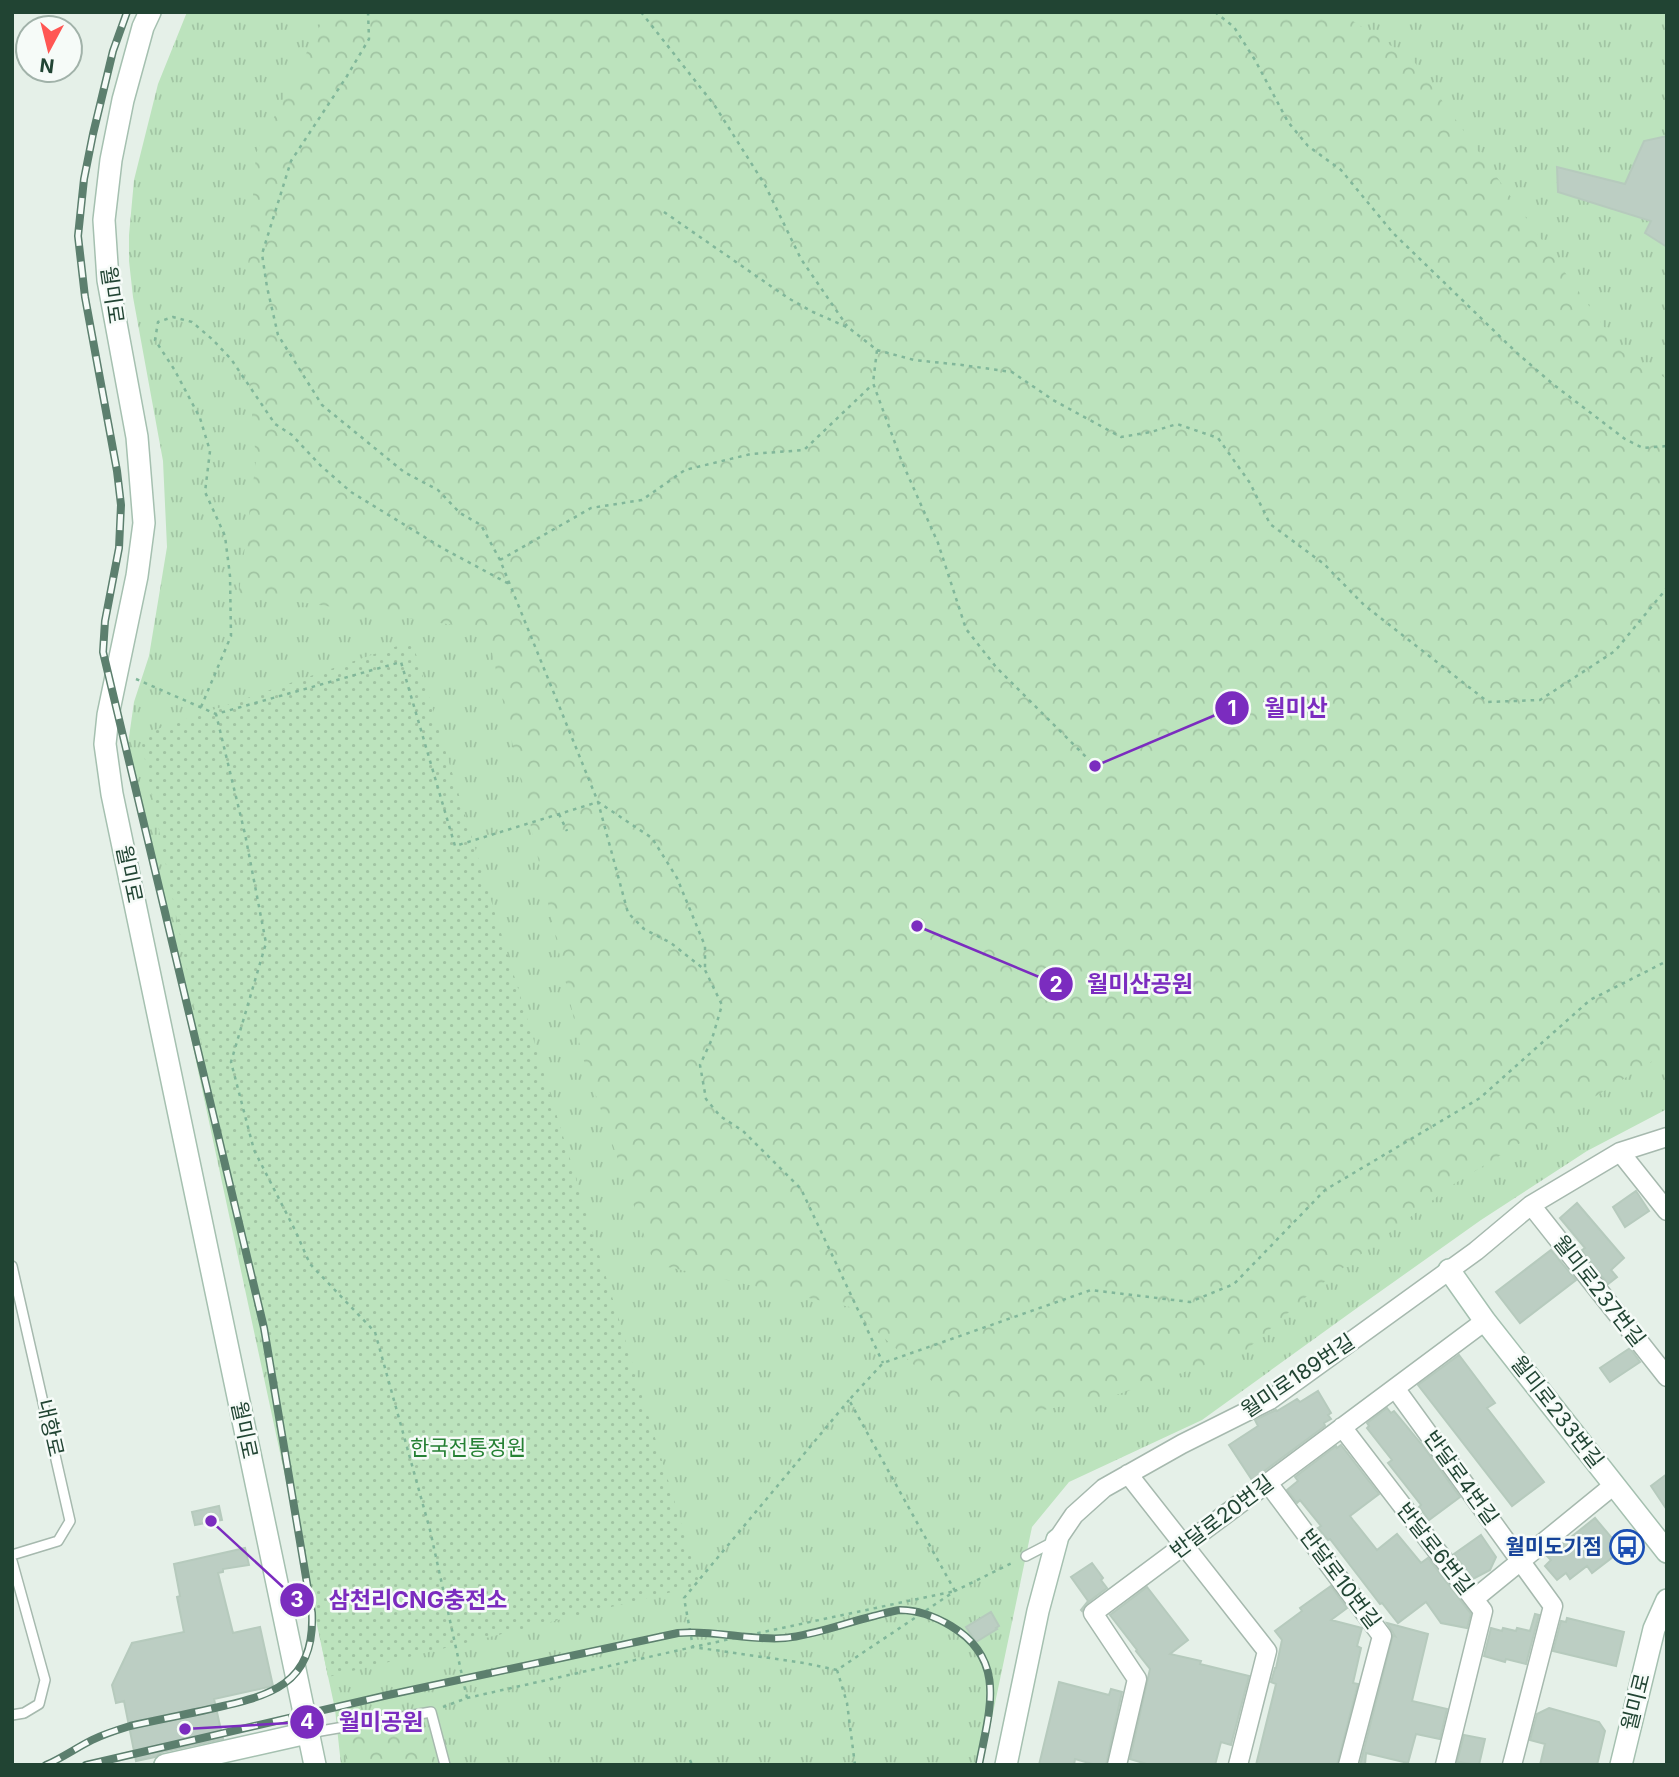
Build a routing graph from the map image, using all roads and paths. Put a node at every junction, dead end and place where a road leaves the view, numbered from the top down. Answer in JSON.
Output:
{"nodes":[{"id":1,"x":150,"y":12,"type":"edge"},
{"id":2,"x":368,"y":12,"type":"edge"},
{"id":3,"x":641,"y":12,"type":"edge"},
{"id":4,"x":1215,"y":12,"type":"edge"},
{"id":5,"x":664,"y":212,"type":"dead end"},
{"id":6,"x":849,"y":328,"type":"junction"},
{"id":7,"x":877,"y":349,"type":"junction"},
{"id":8,"x":873,"y":383,"type":"junction"},
{"id":9,"x":1667,"y":446,"type":"edge"},
{"id":10,"x":500,"y":560,"type":"junction"},
{"id":11,"x":510,"y":585,"type":"junction"},
{"id":12,"x":1667,"y":588,"type":"edge"},
{"id":13,"x":118,"y":671,"type":"junction"},
{"id":14,"x":201,"y":707,"type":"junction"},
{"id":15,"x":216,"y":714,"type":"junction"},
{"id":16,"x":1095,"y":766,"type":"dead end"},
{"id":17,"x":598,"y":802,"type":"junction"},
{"id":18,"x":558,"y":814,"type":"junction"},
{"id":19,"x":567,"y":831,"type":"dead end"},
{"id":20,"x":1667,"y":961,"type":"edge"},
{"id":21,"x":705,"y":970,"type":"junction"},
{"id":22,"x":1667,"y":1137,"type":"edge"},
{"id":23,"x":1620,"y":1152,"type":"junction"},
{"id":24,"x":1531,"y":1205,"type":"junction"},
{"id":25,"x":1667,"y":1211,"type":"edge"},
{"id":26,"x":12,"y":1266,"type":"edge"},
{"id":27,"x":1449,"y":1270,"type":"junction"},
{"id":28,"x":1485,"y":1321,"type":"junction"},
{"id":29,"x":883,"y":1363,"type":"junction"},
{"id":30,"x":1667,"y":1377,"type":"edge"},
{"id":31,"x":1395,"y":1388,"type":"junction"},
{"id":32,"x":849,"y":1400,"type":"junction"},
{"id":33,"x":1342,"y":1427,"type":"junction"},
{"id":34,"x":1128,"y":1474,"type":"junction"},
{"id":35,"x":1268,"y":1483,"type":"junction"},
{"id":36,"x":1614,"y":1485,"type":"junction"},
{"id":37,"x":1057,"y":1540,"type":"junction"},
{"id":38,"x":1185,"y":1545,"type":"junction"},
{"id":39,"x":1667,"y":1552,"type":"edge"},
{"id":40,"x":12,"y":1555,"type":"edge"},
{"id":41,"x":1026,"y":1556,"type":"joint"},
{"id":42,"x":12,"y":1560,"type":"edge"},
{"id":43,"x":1521,"y":1561,"type":"junction"},
{"id":44,"x":955,"y":1591,"type":"junction"},
{"id":45,"x":1474,"y":1599,"type":"junction"},
{"id":46,"x":1667,"y":1600,"type":"edge"},
{"id":47,"x":692,"y":1647,"type":"junction"},
{"id":48,"x":837,"y":1670,"type":"junction"},
{"id":49,"x":467,"y":1698,"type":"junction"},
{"id":50,"x":430,"y":1712,"type":"junction"},
{"id":51,"x":12,"y":1715,"type":"edge"},
{"id":52,"x":307,"y":1733,"type":"junction"},
{"id":53,"x":165,"y":1765,"type":"edge"},
{"id":54,"x":315,"y":1765,"type":"edge"},
{"id":55,"x":445,"y":1765,"type":"edge"},
{"id":56,"x":855,"y":1765,"type":"edge"},
{"id":57,"x":1006,"y":1765,"type":"edge"},
{"id":58,"x":1117,"y":1765,"type":"edge"},
{"id":59,"x":1238,"y":1765,"type":"edge"},
{"id":60,"x":1348,"y":1765,"type":"edge"},
{"id":61,"x":1445,"y":1765,"type":"edge"},
{"id":62,"x":1512,"y":1765,"type":"edge"},
{"id":63,"x":1621,"y":1765,"type":"edge"}],
"edges":[{"from":1,"to":13,"type":"main road","name":"월미로"},
{"from":2,"to":10,"type":"path"},
{"from":3,"to":6,"type":"path"},
{"from":4,"to":9,"type":"path"},
{"from":5,"to":6,"type":"path"},
{"from":6,"to":7,"type":"path"},
{"from":7,"to":8,"type":"path"},
{"from":7,"to":12,"type":"path"},
{"from":8,"to":10,"type":"path"},
{"from":8,"to":16,"type":"path"},
{"from":10,"to":11,"type":"path"},
{"from":11,"to":14,"type":"path"},
{"from":11,"to":17,"type":"path"},
{"from":13,"to":14,"type":"path"},
{"from":13,"to":52,"type":"main road","name":"월미로"},
{"from":14,"to":15,"type":"path"},
{"from":15,"to":18,"type":"path"},
{"from":15,"to":49,"type":"path"},
{"from":17,"to":18,"type":"path"},
{"from":17,"to":21,"type":"path"},
{"from":17,"to":21,"type":"path"},
{"from":18,"to":19,"type":"path"},
{"from":20,"to":29,"type":"path"},
{"from":21,"to":29,"type":"path"},
{"from":22,"to":23,"type":"street","name":"월미로189번길"},
{"from":23,"to":24,"type":"street","name":"월미로189번길"},
{"from":23,"to":25,"type":"street"},
{"from":24,"to":27,"type":"street","name":"월미로189번길"},
{"from":24,"to":30,"type":"street","name":"월미로237번길"},
{"from":26,"to":40,"type":"lane","name":"내항로"},
{"from":27,"to":28,"type":"main road","name":"월미로233번길"},
{"from":27,"to":34,"type":"street","name":"월미로189번길"},
{"from":28,"to":31,"type":"street","name":"반달로20번길"},
{"from":28,"to":36,"type":"main road","name":"월미로233번길"},
{"from":29,"to":32,"type":"path"},
{"from":31,"to":33,"type":"street","name":"반달로20번길"},
{"from":31,"to":43,"type":"street","name":"반달로4번길"},
{"from":32,"to":44,"type":"path"},
{"from":32,"to":47,"type":"path"},
{"from":33,"to":35,"type":"street","name":"반달로20번길"},
{"from":33,"to":45,"type":"street","name":"반달로6번길"},
{"from":34,"to":37,"type":"street","name":"월미로189번길"},
{"from":34,"to":38,"type":"street"},
{"from":35,"to":38,"type":"street","name":"반달로20번길"},
{"from":35,"to":60,"type":"street","name":"반달로10번길"},
{"from":36,"to":39,"type":"main road","name":"월미로233번길"},
{"from":36,"to":43,"type":"street"},
{"from":37,"to":41,"type":"lane"},
{"from":37,"to":57,"type":"main road","name":"월미로189번길"},
{"from":38,"to":58,"type":"street","name":"반달로20번길"},
{"from":38,"to":59,"type":"street"},
{"from":41,"to":44,"type":"path"},
{"from":42,"to":51,"type":"lane"},
{"from":43,"to":45,"type":"street"},
{"from":43,"to":62,"type":"street","name":"반달로4번길"},
{"from":44,"to":47,"type":"path"},
{"from":44,"to":48,"type":"path"},
{"from":45,"to":61,"type":"street","name":"반달로6번길"},
{"from":46,"to":63,"type":"main road","name":"월미로"},
{"from":47,"to":48,"type":"path"},
{"from":47,"to":49,"type":"path"},
{"from":48,"to":56,"type":"path"},
{"from":49,"to":50,"type":"path"},
{"from":50,"to":52,"type":"lane"},
{"from":50,"to":55,"type":"lane"},
{"from":52,"to":53,"type":"main road"},
{"from":52,"to":54,"type":"main road","name":"월미로"}]}
